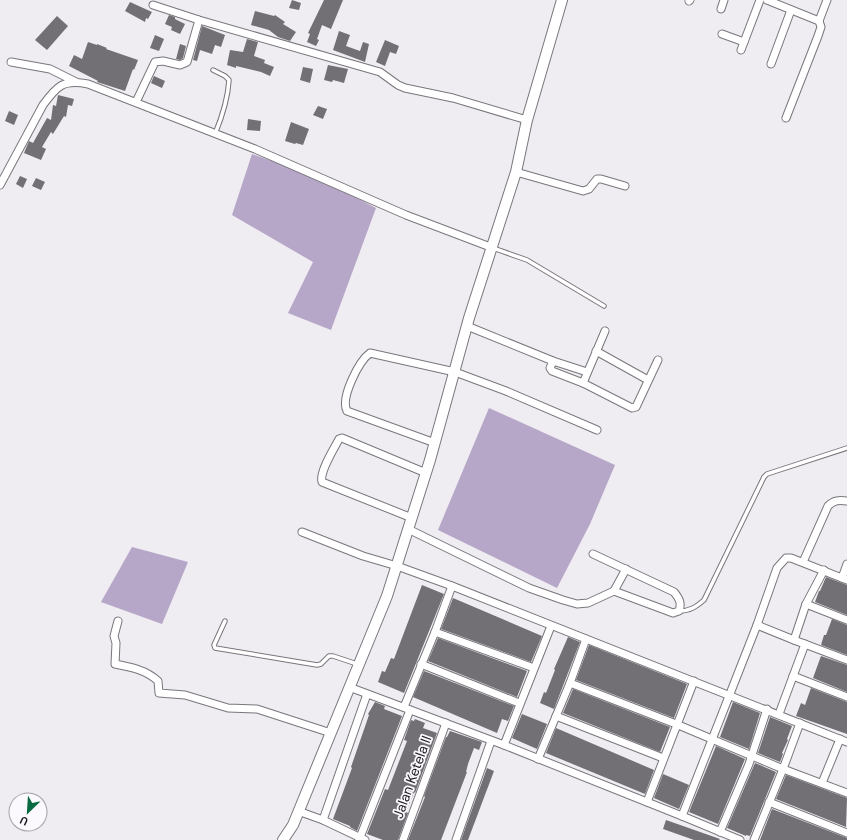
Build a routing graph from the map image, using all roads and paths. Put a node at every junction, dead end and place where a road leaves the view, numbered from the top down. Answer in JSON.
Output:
{"nodes":[{"id":1,"x":562,"y":0,"type":"edge"},
{"id":2,"x":724,"y":0,"type":"edge"},
{"id":3,"x":760,"y":0,"type":"edge"},
{"id":4,"x":767,"y":0,"type":"edge"},
{"id":5,"x":827,"y":0,"type":"edge"},
{"id":6,"x":153,"y":5,"type":"dead end"},
{"id":7,"x":721,"y":9,"type":"dead end"},
{"id":8,"x":791,"y":10,"type":"junction"},
{"id":9,"x":199,"y":20,"type":"junction"},
{"id":10,"x":819,"y":21,"type":"junction"},
{"id":11,"x":722,"y":34,"type":"dead end"},
{"id":12,"x":744,"y":42,"type":"junction"},
{"id":13,"x":741,"y":50,"type":"dead end"},
{"id":14,"x":11,"y":62,"type":"dead end"},
{"id":15,"x":771,"y":64,"type":"dead end"},
{"id":16,"x":213,"y":70,"type":"dead end"},
{"id":17,"x":76,"y":82,"type":"junction"},
{"id":18,"x":136,"y":102,"type":"junction"},
{"id":19,"x":786,"y":118,"type":"dead end"},
{"id":20,"x":527,"y":120,"type":"junction"},
{"id":21,"x":215,"y":134,"type":"junction"},
{"id":22,"x":516,"y":172,"type":"junction"},
{"id":23,"x":0,"y":185,"type":"edge"},
{"id":24,"x":625,"y":186,"type":"dead end"},
{"id":25,"x":493,"y":248,"type":"junction"},
{"id":26,"x":604,"y":306,"type":"dead end"},
{"id":27,"x":467,"y":326,"type":"junction"},
{"id":28,"x":605,"y":332,"type":"dead end"},
{"id":29,"x":596,"y":351,"type":"junction"},
{"id":30,"x":658,"y":360,"type":"dead end"},
{"id":31,"x":553,"y":361,"type":"junction"},
{"id":32,"x":455,"y":372,"type":"junction"},
{"id":33,"x":588,"y":372,"type":"junction"},
{"id":34,"x":648,"y":380,"type":"junction"},
{"id":35,"x":583,"y":383,"type":"junction"},
{"id":36,"x":596,"y":430,"type":"dead end"},
{"id":37,"x":435,"y":443,"type":"junction"},
{"id":38,"x":847,"y":448,"type":"edge"},
{"id":39,"x":426,"y":472,"type":"junction"},
{"id":40,"x":847,"y":501,"type":"edge"},
{"id":41,"x":412,"y":518,"type":"junction"},
{"id":42,"x":408,"y":529,"type":"junction"},
{"id":43,"x":302,"y":532,"type":"dead end"},
{"id":44,"x":593,"y":554,"type":"dead end"},
{"id":45,"x":803,"y":562,"type":"junction"},
{"id":46,"x":847,"y":564,"type":"edge"},
{"id":47,"x":397,"y":566,"type":"junction"},
{"id":48,"x":626,"y":569,"type":"junction"},
{"id":49,"x":824,"y":570,"type":"junction"},
{"id":50,"x":844,"y":579,"type":"edge"},
{"id":51,"x":452,"y":586,"type":"junction"},
{"id":52,"x":614,"y":591,"type":"junction"},
{"id":53,"x":806,"y":604,"type":"junction"},
{"id":54,"x":679,"y":611,"type":"junction"},
{"id":55,"x":847,"y":620,"type":"edge"},
{"id":56,"x":225,"y":621,"type":"dead end"},
{"id":57,"x":118,"y":622,"type":"dead end"},
{"id":58,"x":757,"y":625,"type":"junction"},
{"id":59,"x":551,"y":626,"type":"junction"},
{"id":60,"x":435,"y":632,"type":"junction"},
{"id":61,"x":586,"y":639,"type":"junction"},
{"id":62,"x":794,"y":640,"type":"junction"},
{"id":63,"x":806,"y":644,"type":"junction"},
{"id":64,"x":847,"y":660,"type":"edge"},
{"id":65,"x":422,"y":664,"type":"junction"},
{"id":66,"x":358,"y":665,"type":"junction"},
{"id":67,"x":534,"y":668,"type":"junction"},
{"id":68,"x":793,"y":676,"type":"junction"},
{"id":69,"x":694,"y":681,"type":"junction"},
{"id":70,"x":570,"y":683,"type":"junction"},
{"id":71,"x":349,"y":687,"type":"junction"},
{"id":72,"x":367,"y":694,"type":"junction"},
{"id":73,"x":730,"y":695,"type":"junction"},
{"id":74,"x":847,"y":697,"type":"edge"},
{"id":75,"x":519,"y":703,"type":"junction"},
{"id":76,"x":407,"y":709,"type":"junction"},
{"id":77,"x":767,"y":709,"type":"junction"},
{"id":78,"x":779,"y":714,"type":"junction"},
{"id":79,"x":556,"y":716,"type":"junction"},
{"id":80,"x":800,"y":723,"type":"junction"},
{"id":81,"x":446,"y":724,"type":"junction"},
{"id":82,"x":676,"y":724,"type":"junction"},
{"id":83,"x":331,"y":733,"type":"junction"},
{"id":84,"x":713,"y":739,"type":"junction"},
{"id":85,"x":844,"y":740,"type":"edge"},
{"id":86,"x":491,"y":741,"type":"junction"},
{"id":87,"x":504,"y":745,"type":"junction"},
{"id":88,"x":751,"y":755,"type":"junction"},
{"id":89,"x":663,"y":758,"type":"junction"},
{"id":90,"x":538,"y":759,"type":"junction"},
{"id":91,"x":783,"y":769,"type":"junction"},
{"id":92,"x":822,"y":783,"type":"junction"},
{"id":93,"x":847,"y":792,"type":"edge"},
{"id":94,"x":647,"y":802,"type":"junction"},
{"id":95,"x":769,"y":802,"type":"junction"},
{"id":96,"x":298,"y":811,"type":"junction"},
{"id":97,"x":682,"y":816,"type":"junction"},
{"id":98,"x":323,"y":820,"type":"junction"},
{"id":99,"x":720,"y":832,"type":"junction"},
{"id":100,"x":847,"y":834,"type":"edge"},
{"id":101,"x":361,"y":839,"type":"edge"},
{"id":102,"x":283,"y":840,"type":"edge"},
{"id":103,"x":403,"y":840,"type":"edge"},
{"id":104,"x":456,"y":840,"type":"edge"},
{"id":105,"x":740,"y":840,"type":"edge"},
{"id":106,"x":754,"y":840,"type":"edge"},
{"id":107,"x":845,"y":840,"type":"edge"}],
"edges":[{"from":1,"to":20,"type":"street"},
{"from":2,"to":7,"type":"street"},
{"from":3,"to":12,"type":"street"},
{"from":4,"to":8,"type":"street"},
{"from":5,"to":10,"type":"street"},
{"from":6,"to":9,"type":"street"},
{"from":8,"to":10,"type":"street"},
{"from":8,"to":15,"type":"street"},
{"from":9,"to":18,"type":"street"},
{"from":9,"to":20,"type":"street"},
{"from":10,"to":19,"type":"street"},
{"from":11,"to":12,"type":"street"},
{"from":12,"to":13,"type":"street"},
{"from":14,"to":17,"type":"street"},
{"from":16,"to":21,"type":"lane"},
{"from":17,"to":18,"type":"street"},
{"from":17,"to":23,"type":"street"},
{"from":18,"to":21,"type":"street"},
{"from":20,"to":22,"type":"street"},
{"from":21,"to":25,"type":"street"},
{"from":22,"to":24,"type":"street"},
{"from":22,"to":25,"type":"street"},
{"from":25,"to":26,"type":"lane"},
{"from":25,"to":27,"type":"street"},
{"from":27,"to":31,"type":"street"},
{"from":27,"to":32,"type":"street"},
{"from":28,"to":29,"type":"street"},
{"from":29,"to":33,"type":"street"},
{"from":29,"to":34,"type":"street"},
{"from":30,"to":34,"type":"street"},
{"from":31,"to":33,"type":"street"},
{"from":31,"to":35,"type":"street"},
{"from":32,"to":36,"type":"street"},
{"from":32,"to":37,"type":"street"},
{"from":32,"to":37,"type":"street"},
{"from":33,"to":35,"type":"street"},
{"from":34,"to":35,"type":"street"},
{"from":37,"to":39,"type":"street"},
{"from":38,"to":54,"type":"lane"},
{"from":39,"to":41,"type":"street"},
{"from":39,"to":41,"type":"street"},
{"from":40,"to":45,"type":"street"},
{"from":41,"to":42,"type":"street"},
{"from":42,"to":47,"type":"street"},
{"from":42,"to":52,"type":"street"},
{"from":43,"to":47,"type":"street"},
{"from":44,"to":48,"type":"street"},
{"from":45,"to":49,"type":"street"},
{"from":45,"to":58,"type":"street"},
{"from":46,"to":50,"type":"street"},
{"from":47,"to":51,"type":"street"},
{"from":47,"to":66,"type":"street"},
{"from":48,"to":52,"type":"street"},
{"from":48,"to":54,"type":"street"},
{"from":49,"to":50,"type":"street"},
{"from":49,"to":53,"type":"street"},
{"from":51,"to":59,"type":"street"},
{"from":51,"to":60,"type":"street"},
{"from":52,"to":54,"type":"street"},
{"from":53,"to":55,"type":"street"},
{"from":53,"to":62,"type":"street"},
{"from":56,"to":66,"type":"lane"},
{"from":57,"to":83,"type":"street"},
{"from":58,"to":62,"type":"street"},
{"from":58,"to":73,"type":"street"},
{"from":59,"to":61,"type":"street"},
{"from":59,"to":67,"type":"street"},
{"from":60,"to":65,"type":"street"},
{"from":60,"to":67,"type":"street"},
{"from":61,"to":69,"type":"street"},
{"from":61,"to":70,"type":"street"},
{"from":62,"to":63,"type":"street"},
{"from":63,"to":64,"type":"street"},
{"from":63,"to":68,"type":"street"},
{"from":65,"to":75,"type":"street"},
{"from":65,"to":76,"type":"street"},
{"from":66,"to":71,"type":"street"},
{"from":67,"to":75,"type":"street"},
{"from":68,"to":74,"type":"street"},
{"from":68,"to":78,"type":"street"},
{"from":69,"to":73,"type":"street"},
{"from":69,"to":82,"type":"street"},
{"from":70,"to":79,"type":"street"},
{"from":70,"to":82,"type":"street"},
{"from":71,"to":72,"type":"street"},
{"from":71,"to":83,"type":"street"},
{"from":72,"to":76,"type":"street"},
{"from":72,"to":98,"type":"street"},
{"from":73,"to":77,"type":"street"},
{"from":73,"to":84,"type":"street"},
{"from":75,"to":87,"type":"street"},
{"from":76,"to":81,"type":"street"},
{"from":76,"to":101,"type":"street"},
{"from":77,"to":78,"type":"street"},
{"from":77,"to":88,"type":"street"},
{"from":78,"to":80,"type":"street"},
{"from":79,"to":89,"type":"street"},
{"from":79,"to":90,"type":"street"},
{"from":80,"to":85,"type":"street"},
{"from":80,"to":91,"type":"street"},
{"from":81,"to":86,"type":"street"},
{"from":81,"to":103,"type":"street","name":"Jalan Ketela II"},
{"from":82,"to":84,"type":"street"},
{"from":82,"to":89,"type":"street"},
{"from":83,"to":96,"type":"street"},
{"from":84,"to":88,"type":"street"},
{"from":84,"to":97,"type":"street"},
{"from":85,"to":92,"type":"street"},
{"from":86,"to":87,"type":"street"},
{"from":86,"to":104,"type":"street"},
{"from":87,"to":90,"type":"street"},
{"from":88,"to":91,"type":"street"},
{"from":88,"to":99,"type":"street"},
{"from":89,"to":94,"type":"street"},
{"from":90,"to":94,"type":"street"},
{"from":91,"to":92,"type":"street"},
{"from":91,"to":95,"type":"street"},
{"from":92,"to":93,"type":"street"},
{"from":94,"to":97,"type":"street"},
{"from":95,"to":100,"type":"street"},
{"from":95,"to":106,"type":"street"},
{"from":96,"to":98,"type":"street"},
{"from":96,"to":102,"type":"street"},
{"from":97,"to":99,"type":"street"},
{"from":98,"to":101,"type":"street"},
{"from":99,"to":105,"type":"street"},
{"from":100,"to":107,"type":"street"}]}
